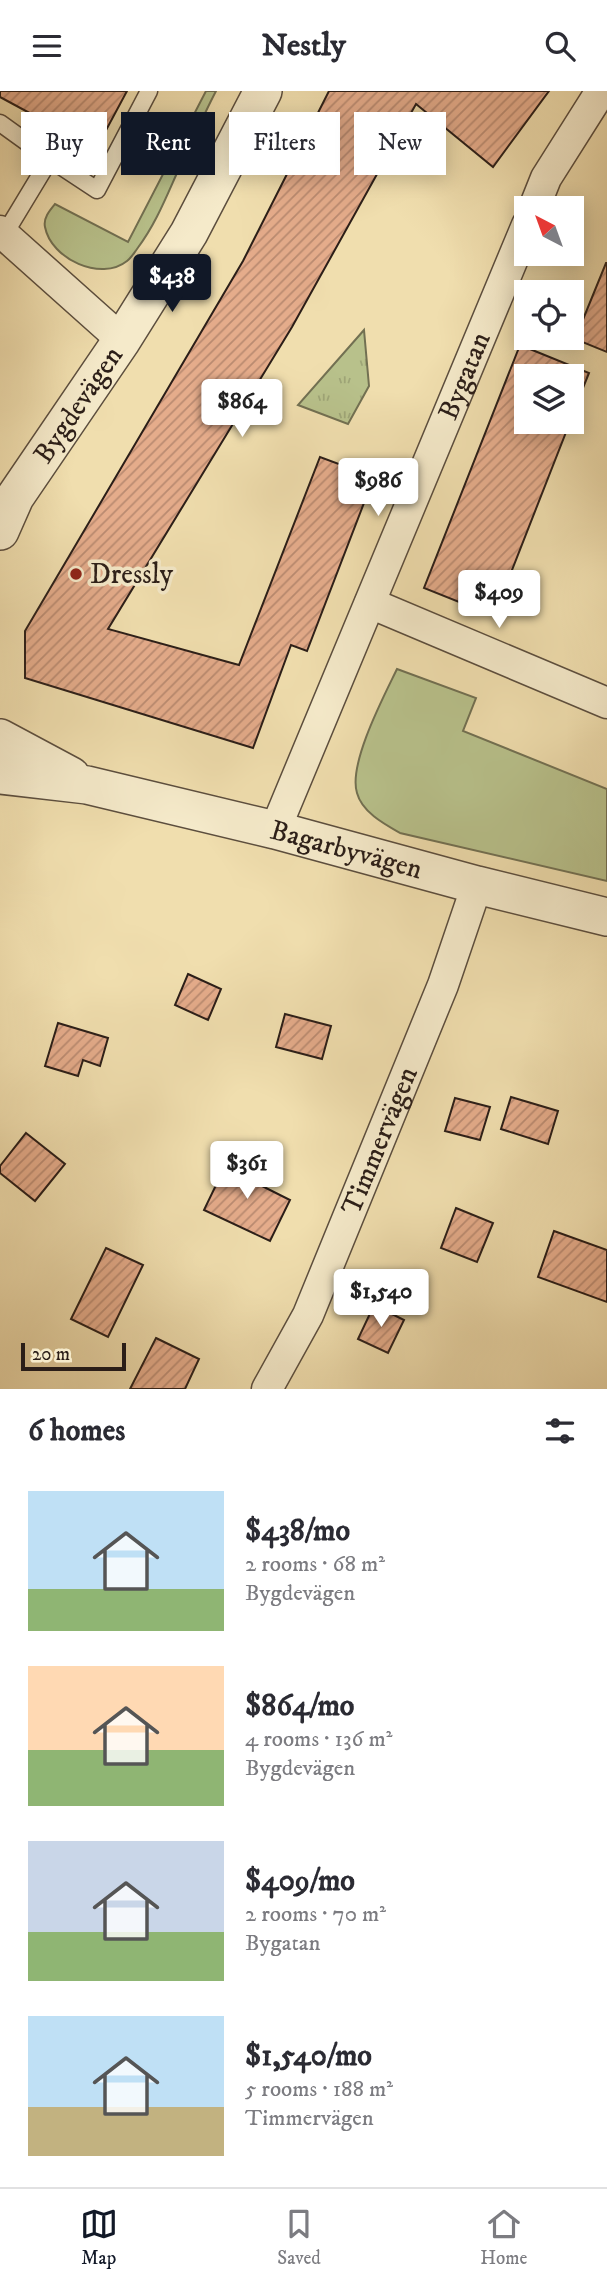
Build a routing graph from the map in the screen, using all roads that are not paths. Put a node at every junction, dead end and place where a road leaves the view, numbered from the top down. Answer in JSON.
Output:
{"nodes":[{"id":1,"x":149,"y":91,"type":"edge"},
{"id":2,"x":263,"y":91,"type":"edge"},
{"id":3,"x":601,"y":91,"type":"edge"},
{"id":4,"x":0,"y":123,"type":"edge"},
{"id":5,"x":21,"y":138,"type":"edge"},
{"id":6,"x":107,"y":171,"type":"edge"},
{"id":7,"x":40,"y":175,"type":"edge"},
{"id":8,"x":74,"y":175,"type":"edge"},
{"id":9,"x":105,"y":175,"type":"edge"},
{"id":10,"x":539,"y":196,"type":"edge"},
{"id":11,"x":2,"y":233,"type":"edge"},
{"id":12,"x":514,"y":257,"type":"edge"},
{"id":13,"x":122,"y":340,"type":"junction"},
{"id":14,"x":8,"y":503,"type":"edge"},
{"id":15,"x":0,"y":531,"type":"edge"},
{"id":16,"x":370,"y":603,"type":"junction"},
{"id":17,"x":607,"y":703,"type":"edge"},
{"id":18,"x":0,"y":738,"type":"edge"},
{"id":19,"x":0,"y":775,"type":"edge"},
{"id":20,"x":87,"y":785,"type":"junction"},
{"id":21,"x":275,"y":830,"type":"junction"},
{"id":22,"x":477,"y":885,"type":"junction"},
{"id":23,"x":607,"y":917,"type":"edge"},
{"id":24,"x":267,"y":1389,"type":"edge"}],
"edges":[{"from":1,"to":6,"type":"lane"},
{"from":2,"to":13,"type":"street","name":"Bygdevägen"},
{"from":3,"to":10,"type":"street"},
{"from":4,"to":5,"type":"lane"},
{"from":7,"to":11,"type":"lane"},
{"from":8,"to":9,"type":"lane"},
{"from":11,"to":13,"type":"street"},
{"from":12,"to":16,"type":"street","name":"Bygatan"},
{"from":13,"to":14,"type":"street","name":"Bygdevägen"},
{"from":14,"to":15,"type":"street","name":"Bygdevägen"},
{"from":16,"to":17,"type":"street"},
{"from":16,"to":21,"type":"street","name":"Bygatan"},
{"from":18,"to":20,"type":"street","name":"Bagarbyvägen"},
{"from":19,"to":20,"type":"street","name":"Bagarbyvägen"},
{"from":20,"to":21,"type":"street","name":"Bagarbyvägen"},
{"from":21,"to":22,"type":"street","name":"Bagarbyvägen"},
{"from":22,"to":23,"type":"street","name":"Bagarbyvägen"},
{"from":22,"to":24,"type":"street","name":"Timmervägen"}]}
